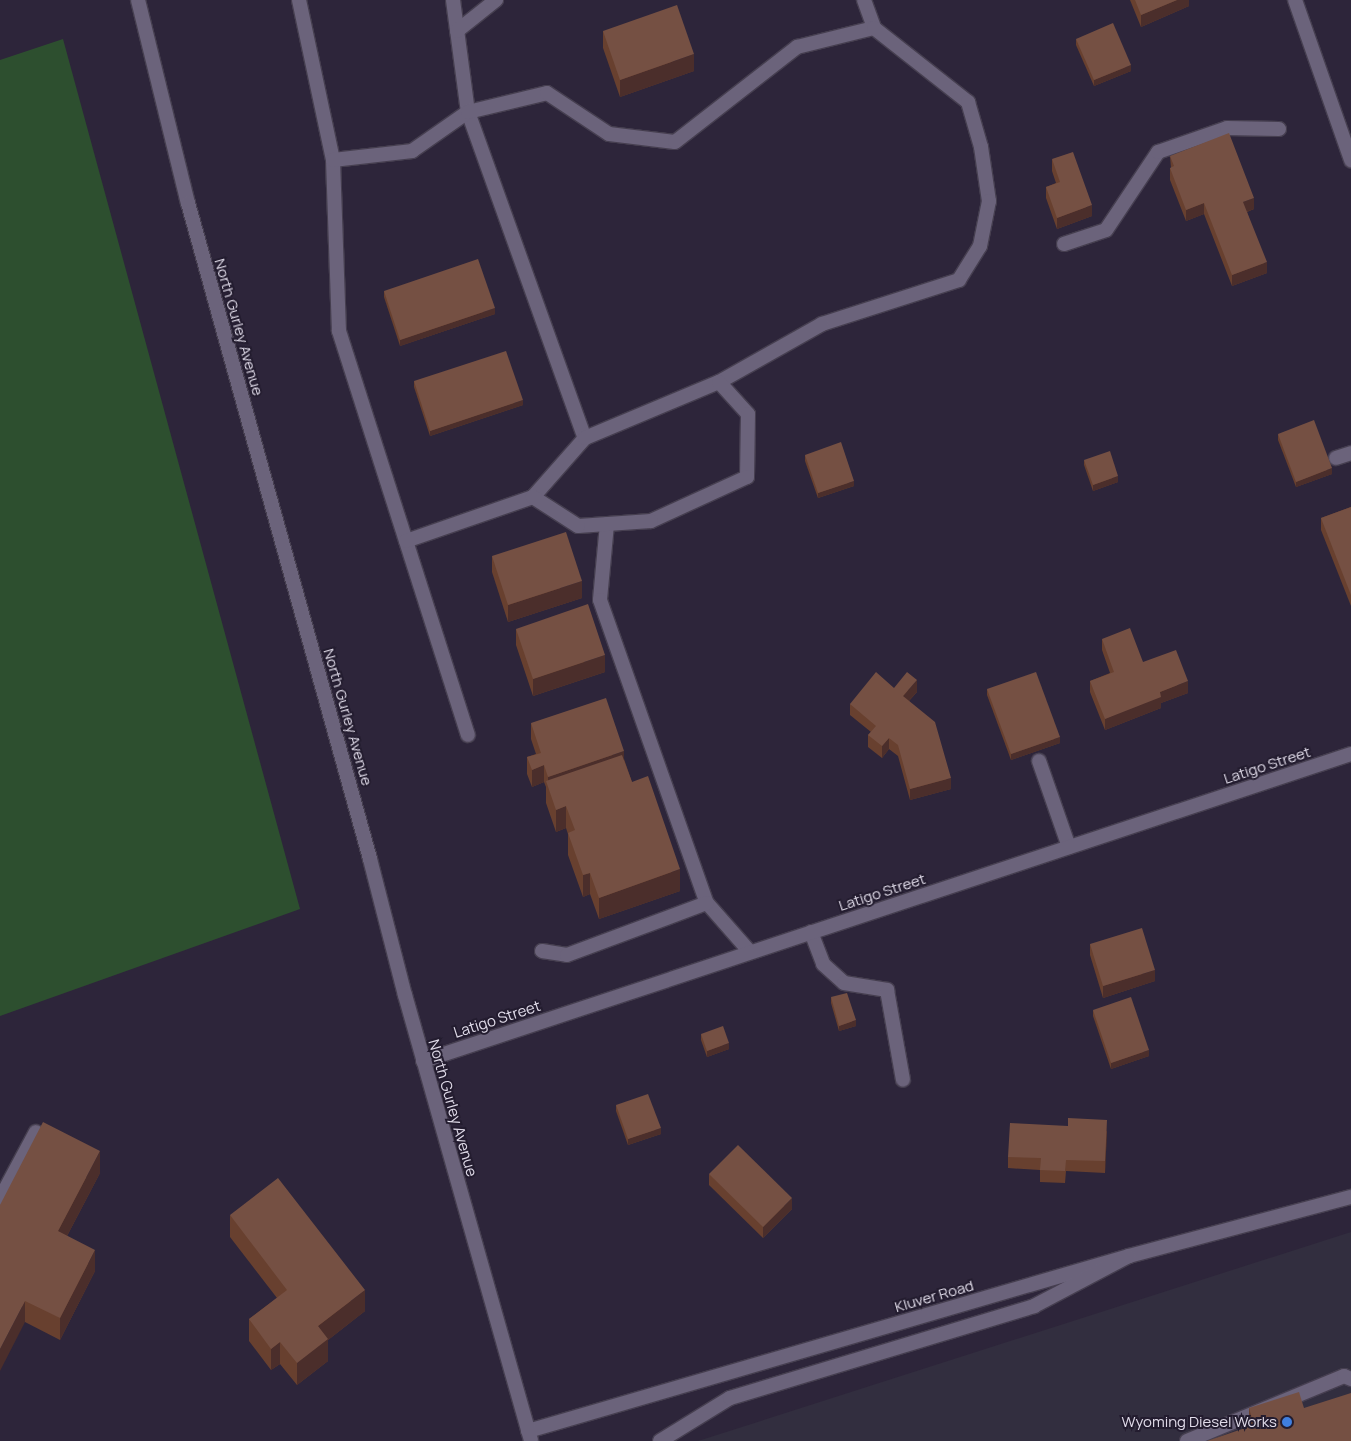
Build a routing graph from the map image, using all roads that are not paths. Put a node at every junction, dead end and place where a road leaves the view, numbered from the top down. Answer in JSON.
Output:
{"nodes":[{"id":1,"x":138,"y":0,"type":"edge"},
{"id":2,"x":299,"y":0,"type":"edge"},
{"id":3,"x":453,"y":0,"type":"edge"},
{"id":4,"x":496,"y":0,"type":"edge"},
{"id":5,"x":864,"y":0,"type":"edge"},
{"id":6,"x":1295,"y":0,"type":"edge"},
{"id":7,"x":874,"y":28,"type":"junction"},
{"id":8,"x":457,"y":31,"type":"junction"},
{"id":9,"x":468,"y":112,"type":"junction"},
{"id":10,"x":1279,"y":129,"type":"dead end"},
{"id":11,"x":333,"y":160,"type":"junction"},
{"id":12,"x":1351,"y":160,"type":"edge"},
{"id":13,"x":1064,"y":244,"type":"dead end"},
{"id":14,"x":719,"y":382,"type":"junction"},
{"id":15,"x":586,"y":438,"type":"junction"},
{"id":16,"x":1351,"y":453,"type":"edge"},
{"id":17,"x":1336,"y":458,"type":"dead end"},
{"id":18,"x":533,"y":497,"type":"junction"},
{"id":19,"x":607,"y":524,"type":"junction"},
{"id":20,"x":406,"y":541,"type":"junction"},
{"id":21,"x":468,"y":735,"type":"dead end"},
{"id":22,"x":1351,"y":754,"type":"edge"},
{"id":23,"x":1039,"y":760,"type":"dead end"},
{"id":24,"x":1069,"y":847,"type":"junction"},
{"id":25,"x":707,"y":904,"type":"junction"},
{"id":26,"x":811,"y":932,"type":"junction"},
{"id":27,"x":542,"y":951,"type":"dead end"},
{"id":28,"x":750,"y":952,"type":"junction"},
{"id":29,"x":423,"y":1061,"type":"junction"},
{"id":30,"x":903,"y":1080,"type":"dead end"},
{"id":31,"x":36,"y":1132,"type":"edge"},
{"id":32,"x":1351,"y":1197,"type":"edge"},
{"id":33,"x":0,"y":1199,"type":"edge"},
{"id":34,"x":1129,"y":1256,"type":"junction"},
{"id":35,"x":1351,"y":1379,"type":"edge"},
{"id":36,"x":530,"y":1436,"type":"edge"},
{"id":37,"x":660,"y":1441,"type":"edge"},
{"id":38,"x":1187,"y":1441,"type":"edge"}],
"edges":[{"from":1,"to":29,"type":"street","name":"North Gurley Avenue"},
{"from":2,"to":11,"type":"street"},
{"from":3,"to":8,"type":"street"},
{"from":4,"to":8,"type":"street"},
{"from":5,"to":7,"type":"street"},
{"from":6,"to":12,"type":"street"},
{"from":7,"to":9,"type":"street"},
{"from":7,"to":14,"type":"street"},
{"from":8,"to":9,"type":"street"},
{"from":9,"to":11,"type":"street"},
{"from":9,"to":15,"type":"street"},
{"from":10,"to":13,"type":"street"},
{"from":11,"to":20,"type":"street"},
{"from":14,"to":15,"type":"street"},
{"from":14,"to":19,"type":"street"},
{"from":15,"to":18,"type":"street"},
{"from":16,"to":17,"type":"street"},
{"from":18,"to":19,"type":"street"},
{"from":18,"to":20,"type":"street"},
{"from":19,"to":25,"type":"street"},
{"from":20,"to":21,"type":"street"},
{"from":22,"to":24,"type":"street","name":"Latigo Street"},
{"from":23,"to":24,"type":"street"},
{"from":24,"to":26,"type":"street","name":"Latigo Street"},
{"from":25,"to":27,"type":"street"},
{"from":25,"to":28,"type":"street"},
{"from":26,"to":28,"type":"street","name":"Latigo Street"},
{"from":26,"to":30,"type":"street"},
{"from":28,"to":29,"type":"street","name":"Latigo Street"},
{"from":29,"to":36,"type":"street","name":"North Gurley Avenue"},
{"from":31,"to":33,"type":"street"},
{"from":32,"to":34,"type":"street","name":"Kluver Road"},
{"from":34,"to":36,"type":"street","name":"Kluver Road"},
{"from":34,"to":37,"type":"street"},
{"from":35,"to":38,"type":"street"}]}
